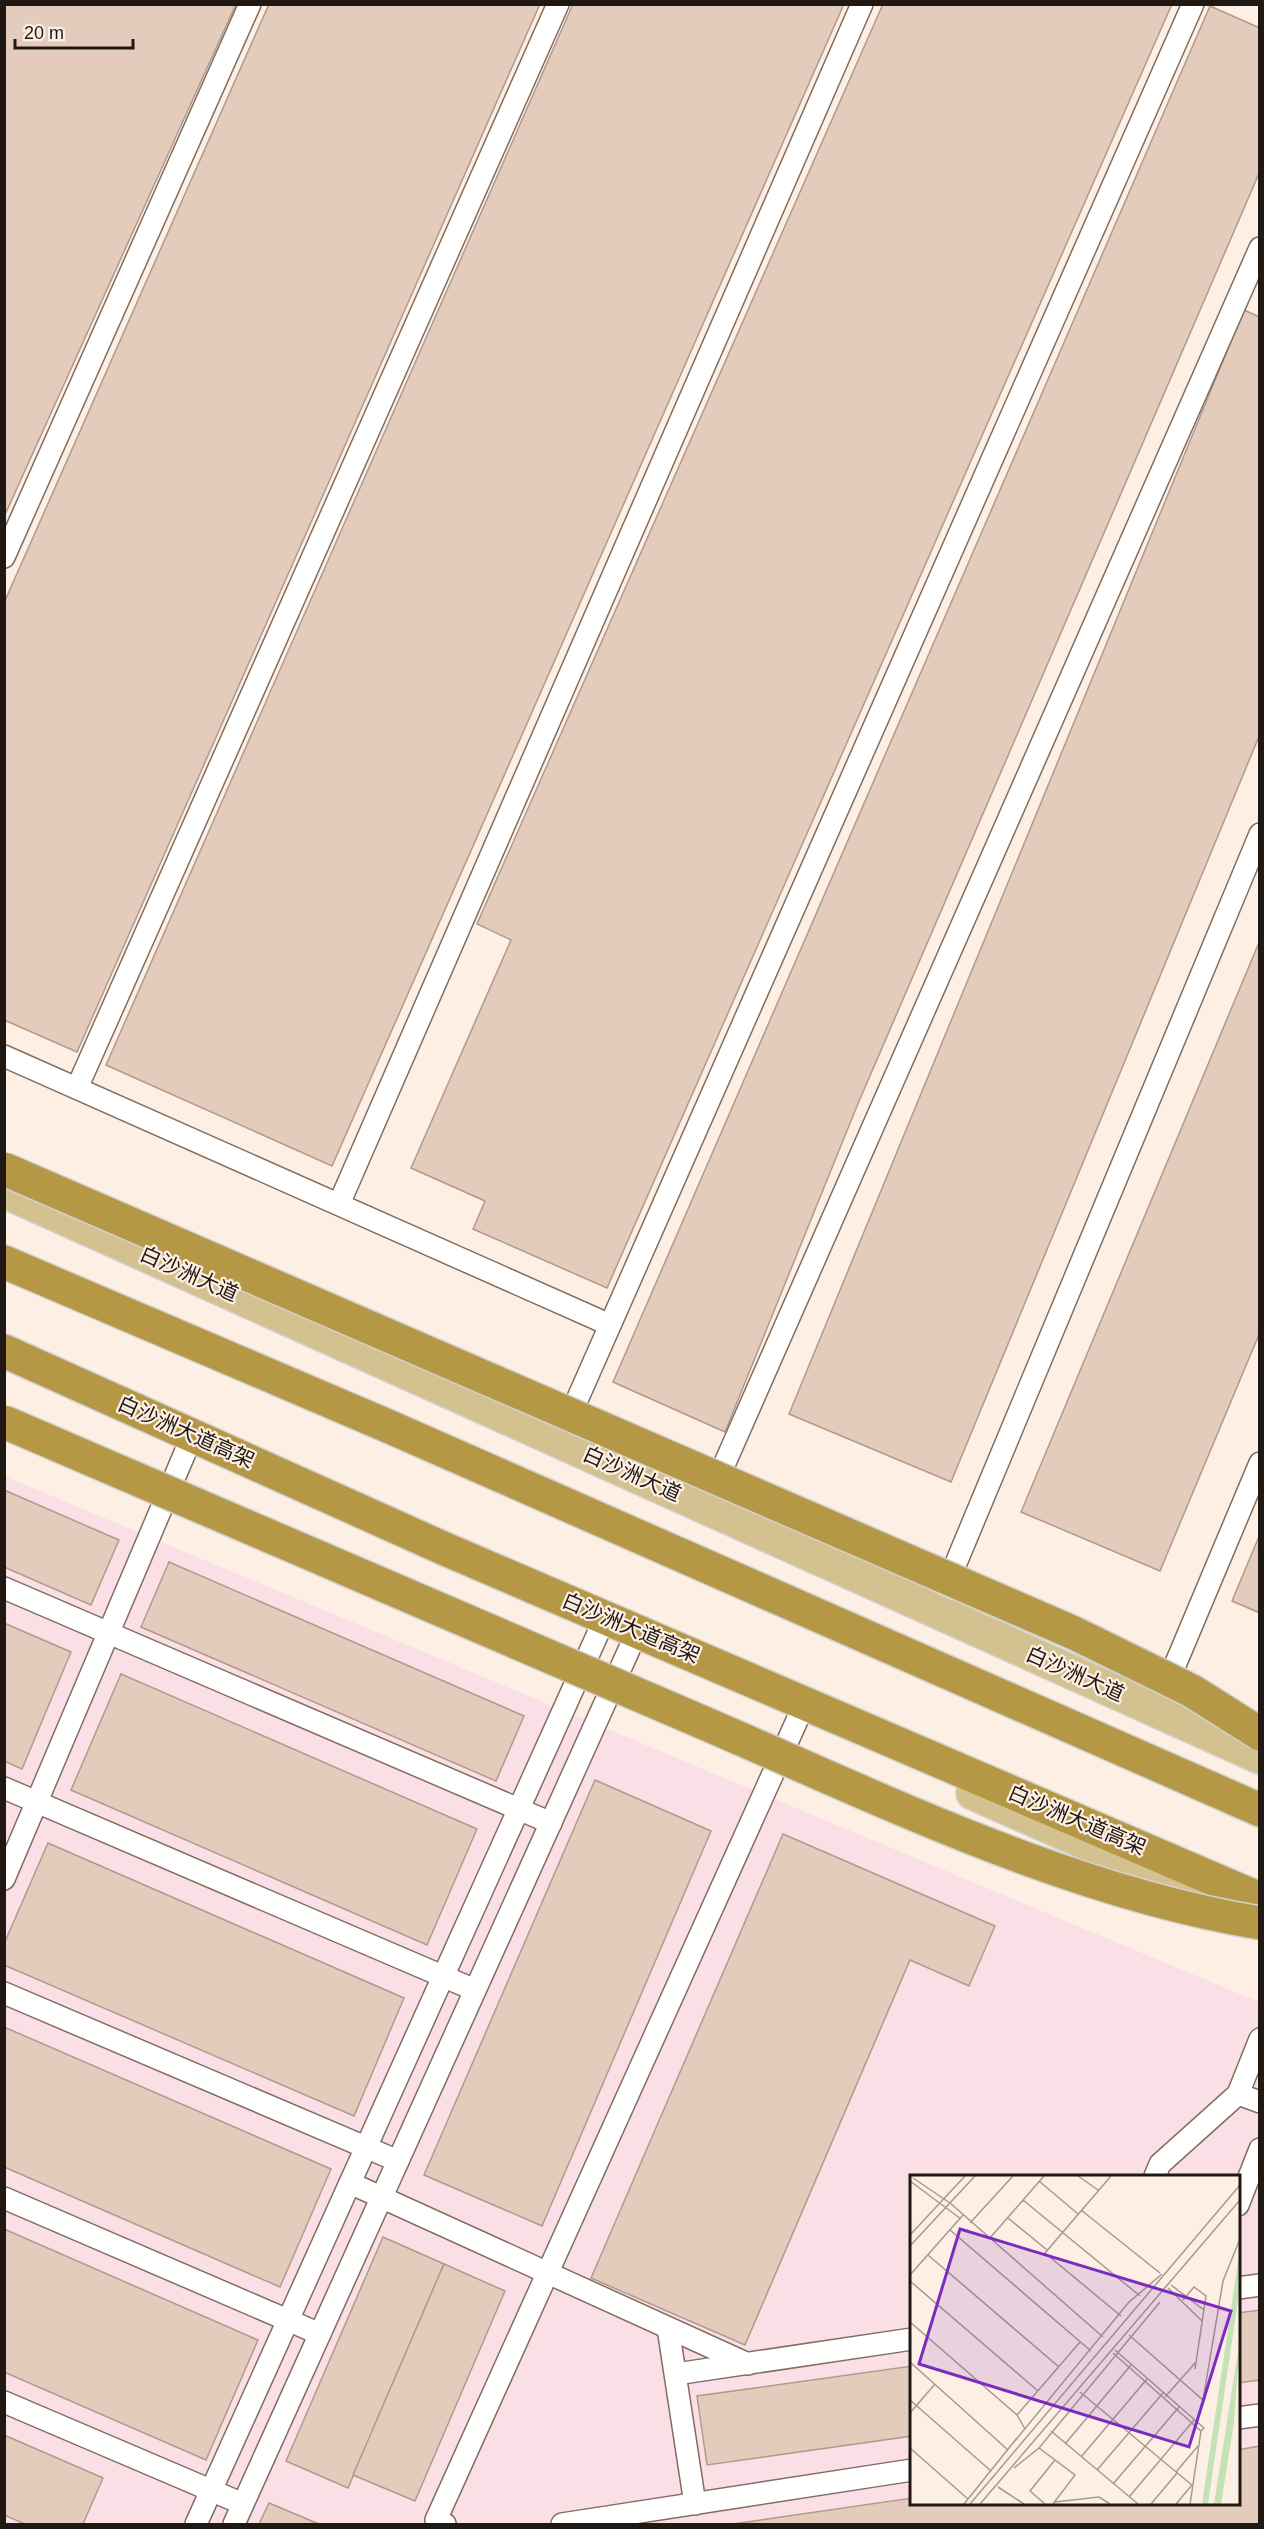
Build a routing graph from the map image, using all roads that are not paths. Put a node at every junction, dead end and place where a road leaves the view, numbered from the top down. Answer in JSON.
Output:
{"nodes":[{"id":1,"x":250,"y":4,"type":"edge"},
{"id":2,"x":558,"y":4,"type":"edge"},
{"id":3,"x":862,"y":4,"type":"edge"},
{"id":4,"x":1193,"y":4,"type":"edge"},
{"id":5,"x":1260,"y":248,"type":"edge"},
{"id":6,"x":1254,"y":277,"type":"edge"},
{"id":7,"x":4,"y":557,"type":"edge"},
{"id":8,"x":1260,"y":834,"type":"edge"},
{"id":9,"x":4,"y":1056,"type":"edge"},
{"id":10,"x":77,"y":1088,"type":"junction"},
{"id":11,"x":4,"y":1169,"type":"edge"},
{"id":12,"x":4,"y":1191,"type":"edge"},
{"id":13,"x":339,"y":1204,"type":"junction"},
{"id":14,"x":4,"y":1262,"type":"edge"},
{"id":15,"x":610,"y":1325,"type":"junction"},
{"id":16,"x":4,"y":1351,"type":"edge"},
{"id":17,"x":4,"y":1369,"type":"edge"},
{"id":18,"x":4,"y":1422,"type":"edge"},
{"id":19,"x":559,"y":1441,"type":"junction"},
{"id":20,"x":188,"y":1448,"type":"junction"},
{"id":21,"x":1260,"y":1463,"type":"edge"},
{"id":22,"x":706,"y":1507,"type":"junction"},
{"id":23,"x":4,"y":1588,"type":"edge"},
{"id":24,"x":936,"y":1611,"type":"junction"},
{"id":25,"x":600,"y":1629,"type":"junction"},
{"id":26,"x":109,"y":1633,"type":"junction"},
{"id":27,"x":632,"y":1644,"type":"junction"},
{"id":28,"x":1156,"y":1710,"type":"junction"},
{"id":29,"x":799,"y":1716,"type":"junction"},
{"id":30,"x":1260,"y":1734,"type":"edge"},
{"id":31,"x":1260,"y":1757,"type":"edge"},
{"id":32,"x":4,"y":1788,"type":"edge"},
{"id":33,"x":37,"y":1802,"type":"junction"},
{"id":34,"x":519,"y":1810,"type":"junction"},
{"id":35,"x":1260,"y":1810,"type":"edge"},
{"id":36,"x":551,"y":1823,"type":"junction"},
{"id":37,"x":4,"y":1879,"type":"edge"},
{"id":38,"x":1260,"y":1899,"type":"edge"},
{"id":39,"x":1260,"y":1921,"type":"edge"},
{"id":40,"x":444,"y":1976,"type":"junction"},
{"id":41,"x":476,"y":1990,"type":"junction"},
{"id":42,"x":4,"y":1992,"type":"edge"},
{"id":43,"x":1260,"y":2038,"type":"edge"},
{"id":44,"x":1238,"y":2094,"type":"junction"},
{"id":45,"x":1260,"y":2102,"type":"edge"},
{"id":46,"x":366,"y":2147,"type":"junction"},
{"id":47,"x":1260,"y":2150,"type":"edge"},
{"id":48,"x":398,"y":2161,"type":"junction"},
{"id":49,"x":1155,"y":2175,"type":"edge"},
{"id":50,"x":350,"y":2183,"type":"junction"},
{"id":51,"x":4,"y":2198,"type":"edge"},
{"id":52,"x":382,"y":2198,"type":"junction"},
{"id":53,"x":1240,"y":2202,"type":"edge"},
{"id":54,"x":547,"y":2273,"type":"junction"},
{"id":55,"x":1260,"y":2285,"type":"edge"},
{"id":56,"x":1240,"y":2288,"type":"edge"},
{"id":57,"x":289,"y":2320,"type":"junction"},
{"id":58,"x":668,"y":2328,"type":"junction"},
{"id":59,"x":320,"y":2334,"type":"junction"},
{"id":60,"x":910,"y":2339,"type":"edge"},
{"id":61,"x":748,"y":2364,"type":"junction"},
{"id":62,"x":676,"y":2374,"type":"junction"},
{"id":63,"x":4,"y":2402,"type":"edge"},
{"id":64,"x":1260,"y":2415,"type":"edge"},
{"id":65,"x":1240,"y":2418,"type":"edge"},
{"id":66,"x":910,"y":2470,"type":"edge"},
{"id":67,"x":212,"y":2491,"type":"junction"},
{"id":68,"x":243,"y":2504,"type":"junction"},
{"id":69,"x":696,"y":2504,"type":"junction"},
{"id":70,"x":196,"y":2524,"type":"edge"},
{"id":71,"x":234,"y":2524,"type":"edge"},
{"id":72,"x":445,"y":2524,"type":"edge"},
{"id":73,"x":562,"y":2524,"type":"edge"}],
"edges":[{"from":1,"to":7,"type":"lane"},
{"from":2,"to":10,"type":"lane"},
{"from":3,"to":13,"type":"lane"},
{"from":4,"to":15,"type":"lane"},
{"from":5,"to":6,"type":"lane"},
{"from":6,"to":22,"type":"lane"},
{"from":8,"to":24,"type":"lane"},
{"from":9,"to":10,"type":"lane"},
{"from":10,"to":13,"type":"lane"},
{"from":11,"to":30,"type":"highway","bridge":true},
{"from":12,"to":19,"type":"main road","name":"白沙洲大道"},
{"from":13,"to":15,"type":"lane"},
{"from":14,"to":35,"type":"highway"},
{"from":15,"to":19,"type":"lane"},
{"from":16,"to":38,"type":"highway","name":"白沙洲大道高架"},
{"from":17,"to":20,"type":"main road"},
{"from":18,"to":39,"type":"highway","bridge":true},
{"from":19,"to":22,"type":"main road","name":"白沙洲大道"},
{"from":20,"to":25,"type":"main road"},
{"from":20,"to":26,"type":"lane"},
{"from":21,"to":28,"type":"lane"},
{"from":22,"to":24,"type":"main road","name":"白沙洲大道"},
{"from":23,"to":26,"type":"lane"},
{"from":24,"to":28,"type":"main road","name":"白沙洲大道"},
{"from":25,"to":27,"type":"main road"},
{"from":25,"to":34,"type":"lane"},
{"from":26,"to":33,"type":"lane"},
{"from":26,"to":34,"type":"lane"},
{"from":27,"to":29,"type":"main road"},
{"from":27,"to":36,"type":"lane"},
{"from":28,"to":31,"type":"main road","name":"白沙洲大道"},
{"from":29,"to":39,"type":"main road"},
{"from":29,"to":54,"type":"lane"},
{"from":32,"to":33,"type":"lane"},
{"from":33,"to":37,"type":"lane"},
{"from":33,"to":40,"type":"lane"},
{"from":34,"to":36,"type":"lane"},
{"from":34,"to":40,"type":"lane"},
{"from":36,"to":41,"type":"lane"},
{"from":40,"to":41,"type":"lane"},
{"from":40,"to":46,"type":"lane"},
{"from":41,"to":48,"type":"lane"},
{"from":42,"to":46,"type":"lane"},
{"from":43,"to":44,"type":"lane"},
{"from":44,"to":45,"type":"lane"},
{"from":44,"to":49,"type":"lane"},
{"from":46,"to":48,"type":"lane"},
{"from":46,"to":50,"type":"lane"},
{"from":47,"to":53,"type":"lane"},
{"from":48,"to":52,"type":"lane"},
{"from":50,"to":52,"type":"lane"},
{"from":50,"to":57,"type":"lane"},
{"from":51,"to":57,"type":"lane"},
{"from":52,"to":54,"type":"lane"},
{"from":52,"to":59,"type":"lane"},
{"from":54,"to":58,"type":"lane"},
{"from":54,"to":72,"type":"lane"},
{"from":55,"to":56,"type":"lane"},
{"from":57,"to":59,"type":"lane"},
{"from":57,"to":67,"type":"lane"},
{"from":58,"to":61,"type":"lane"},
{"from":58,"to":62,"type":"lane"},
{"from":59,"to":68,"type":"lane"},
{"from":60,"to":61,"type":"lane"},
{"from":61,"to":62,"type":"lane"},
{"from":62,"to":69,"type":"lane"},
{"from":63,"to":67,"type":"lane"},
{"from":64,"to":65,"type":"lane"},
{"from":66,"to":69,"type":"lane"},
{"from":67,"to":68,"type":"lane"},
{"from":67,"to":70,"type":"lane"},
{"from":68,"to":71,"type":"lane"},
{"from":69,"to":73,"type":"lane"}]}
